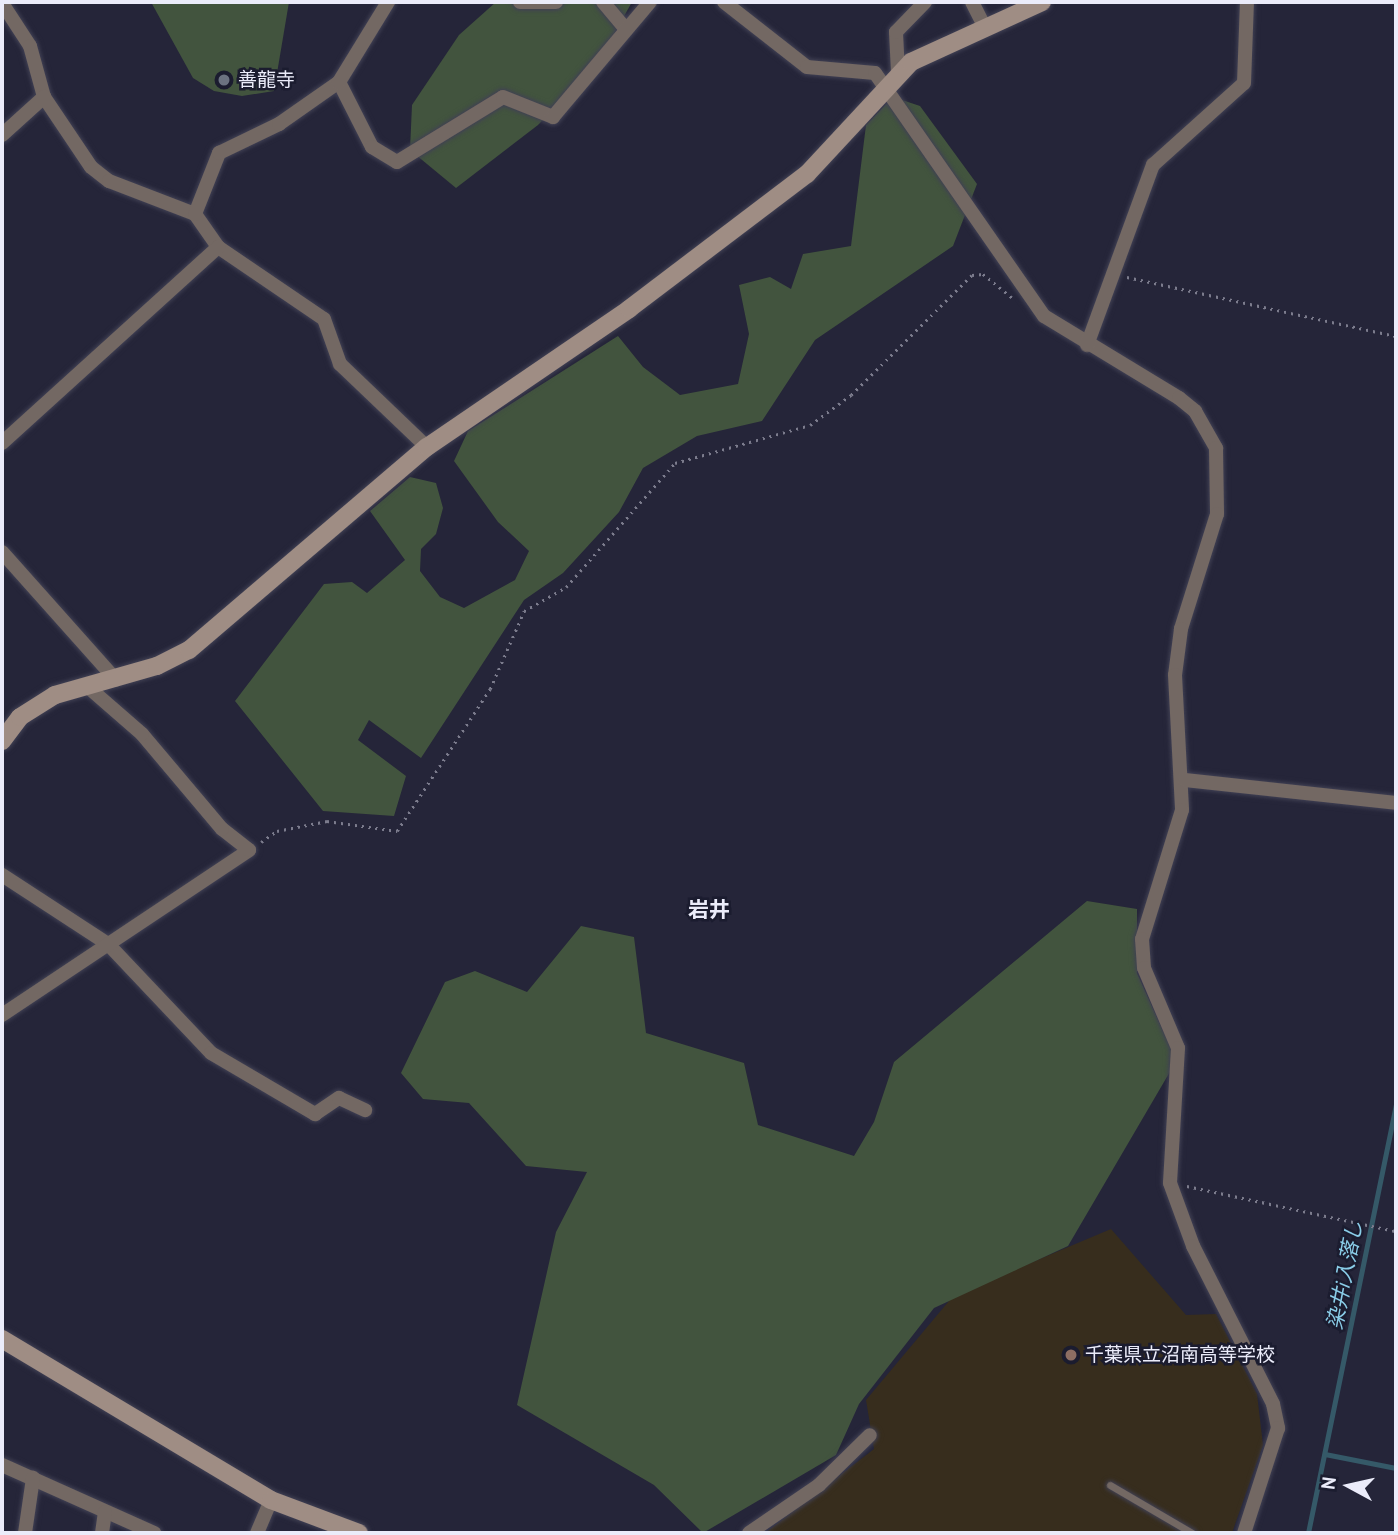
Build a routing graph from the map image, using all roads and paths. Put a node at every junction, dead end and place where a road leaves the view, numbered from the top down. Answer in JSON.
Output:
{"nodes":[{"id":1,"x":388,"y":2,"type":"edge"},
{"id":2,"x":520,"y":2,"type":"edge"},
{"id":3,"x":556,"y":2,"type":"edge"},
{"id":4,"x":603,"y":2,"type":"edge"},
{"id":5,"x":650,"y":2,"type":"edge"},
{"id":6,"x":724,"y":2,"type":"edge"},
{"id":7,"x":925,"y":2,"type":"edge"},
{"id":8,"x":971,"y":2,"type":"edge"},
{"id":9,"x":1042,"y":2,"type":"edge"},
{"id":10,"x":1247,"y":2,"type":"edge"},
{"id":11,"x":2,"y":3,"type":"edge"},
{"id":12,"x":985,"y":27,"type":"junction"},
{"id":13,"x":626,"y":29,"type":"junction"},
{"id":14,"x":892,"y":79,"type":"junction"},
{"id":15,"x":339,"y":82,"type":"junction"},
{"id":16,"x":44,"y":97,"type":"junction"},
{"id":17,"x":2,"y":135,"type":"edge"},
{"id":18,"x":195,"y":214,"type":"junction"},
{"id":19,"x":218,"y":247,"type":"junction"},
{"id":20,"x":1110,"y":273,"type":"junction"},
{"id":21,"x":1044,"y":316,"type":"junction"},
{"id":22,"x":1396,"y":336,"type":"edge"},
{"id":23,"x":1087,"y":345,"type":"junction"},
{"id":24,"x":2,"y":443,"type":"edge"},
{"id":25,"x":427,"y":447,"type":"junction"},
{"id":26,"x":2,"y":552,"type":"edge"},
{"id":27,"x":116,"y":680,"type":"junction"},
{"id":28,"x":89,"y":688,"type":"junction"},
{"id":29,"x":2,"y":741,"type":"edge"},
{"id":30,"x":1185,"y":780,"type":"junction"},
{"id":31,"x":1396,"y":803,"type":"edge"},
{"id":32,"x":249,"y":850,"type":"junction"},
{"id":33,"x":2,"y":875,"type":"edge"},
{"id":34,"x":108,"y":944,"type":"junction"},
{"id":35,"x":2,"y":1015,"type":"edge"},
{"id":36,"x":365,"y":1110,"type":"dead end"},
{"id":37,"x":1170,"y":1182,"type":"junction"},
{"id":38,"x":1396,"y":1231,"type":"edge"},
{"id":39,"x":2,"y":1339,"type":"edge"},
{"id":40,"x":870,"y":1435,"type":"dead end"},
{"id":41,"x":2,"y":1465,"type":"edge"},
{"id":42,"x":33,"y":1478,"type":"junction"},
{"id":43,"x":1110,"y":1485,"type":"dead end"},
{"id":44,"x":271,"y":1500,"type":"junction"},
{"id":45,"x":105,"y":1512,"type":"junction"},
{"id":46,"x":25,"y":1533,"type":"edge"},
{"id":47,"x":102,"y":1533,"type":"edge"},
{"id":48,"x":154,"y":1533,"type":"edge"},
{"id":49,"x":257,"y":1533,"type":"edge"},
{"id":50,"x":359,"y":1533,"type":"edge"},
{"id":51,"x":749,"y":1533,"type":"edge"},
{"id":52,"x":1192,"y":1533,"type":"edge"},
{"id":53,"x":1244,"y":1533,"type":"edge"}],
"edges":[{"from":1,"to":15,"type":"street"},
{"from":2,"to":3,"type":"street"},
{"from":4,"to":13,"type":"street"},
{"from":5,"to":13,"type":"street"},
{"from":6,"to":14,"type":"street"},
{"from":7,"to":14,"type":"street"},
{"from":8,"to":12,"type":"street"},
{"from":9,"to":12,"type":"street"},
{"from":10,"to":20,"type":"street"},
{"from":11,"to":16,"type":"street"},
{"from":12,"to":14,"type":"street"},
{"from":13,"to":15,"type":"street"},
{"from":14,"to":21,"type":"street"},
{"from":14,"to":25,"type":"street"},
{"from":15,"to":18,"type":"street"},
{"from":16,"to":17,"type":"street"},
{"from":16,"to":18,"type":"street"},
{"from":18,"to":19,"type":"street"},
{"from":19,"to":24,"type":"street"},
{"from":19,"to":25,"type":"street"},
{"from":20,"to":22,"type":"path"},
{"from":20,"to":23,"type":"street"},
{"from":21,"to":23,"type":"street"},
{"from":21,"to":32,"type":"path"},
{"from":23,"to":30,"type":"street"},
{"from":25,"to":27,"type":"street"},
{"from":26,"to":27,"type":"street"},
{"from":27,"to":28,"type":"street"},
{"from":28,"to":29,"type":"street"},
{"from":28,"to":32,"type":"street"},
{"from":30,"to":31,"type":"street"},
{"from":30,"to":37,"type":"street"},
{"from":32,"to":34,"type":"street"},
{"from":33,"to":34,"type":"street"},
{"from":34,"to":35,"type":"street"},
{"from":34,"to":36,"type":"street"},
{"from":37,"to":38,"type":"path"},
{"from":37,"to":53,"type":"street"},
{"from":39,"to":44,"type":"street"},
{"from":40,"to":51,"type":"street"},
{"from":41,"to":42,"type":"street"},
{"from":42,"to":45,"type":"street"},
{"from":42,"to":46,"type":"street"},
{"from":43,"to":52,"type":"lane"},
{"from":44,"to":49,"type":"street"},
{"from":44,"to":50,"type":"street"},
{"from":45,"to":47,"type":"street"},
{"from":45,"to":48,"type":"street"}]}
